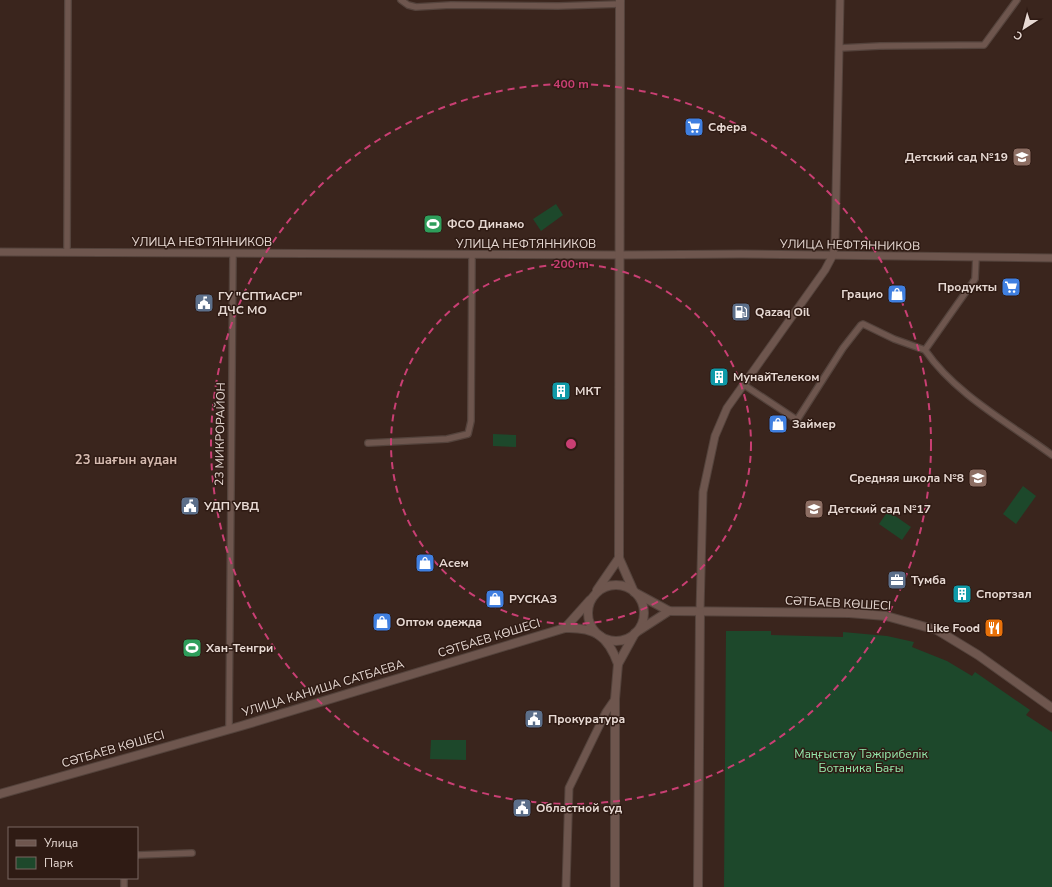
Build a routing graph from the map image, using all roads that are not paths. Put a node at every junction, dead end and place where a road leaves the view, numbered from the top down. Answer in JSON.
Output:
{"nodes":[{"id":1,"x":68,"y":0,"type":"edge"},
{"id":2,"x":401,"y":0,"type":"edge"},
{"id":3,"x":840,"y":0,"type":"edge"},
{"id":4,"x":1017,"y":0,"type":"edge"},
{"id":5,"x":620,"y":2,"type":"edge"},
{"id":6,"x":840,"y":48,"type":"junction"},
{"id":7,"x":0,"y":252,"type":"edge"},
{"id":8,"x":68,"y":252,"type":"junction"},
{"id":9,"x":233,"y":253,"type":"junction"},
{"id":10,"x":472,"y":254,"type":"junction"},
{"id":11,"x":621,"y":255,"type":"junction"},
{"id":12,"x":833,"y":255,"type":"junction"},
{"id":13,"x":976,"y":257,"type":"junction"},
{"id":14,"x":1052,"y":258,"type":"edge"},
{"id":15,"x":925,"y":350,"type":"junction"},
{"id":16,"x":744,"y":385,"type":"junction"},
{"id":17,"x":368,"y":443,"type":"dead end"},
{"id":18,"x":1052,"y":455,"type":"edge"},
{"id":19,"x":619,"y":558,"type":"junction"},
{"id":20,"x":634,"y":592,"type":"junction"},
{"id":21,"x":594,"y":596,"type":"junction"},
{"id":22,"x":669,"y":611,"type":"junction"},
{"id":23,"x":700,"y":612,"type":"junction"},
{"id":24,"x":565,"y":628,"type":"junction"},
{"id":25,"x":597,"y":633,"type":"junction"},
{"id":26,"x":635,"y":633,"type":"junction"},
{"id":27,"x":618,"y":664,"type":"junction"},
{"id":28,"x":420,"y":671,"type":"joint"},
{"id":29,"x":614,"y":699,"type":"junction"},
{"id":30,"x":1052,"y":708,"type":"edge"},
{"id":31,"x":231,"y":727,"type":"junction"},
{"id":32,"x":0,"y":794,"type":"edge"},
{"id":33,"x":192,"y":852,"type":"dead end"},
{"id":34,"x":138,"y":855,"type":"edge"},
{"id":35,"x":566,"y":887,"type":"edge"},
{"id":36,"x":615,"y":887,"type":"edge"},
{"id":37,"x":698,"y":887,"type":"edge"}],
"edges":[{"from":1,"to":8,"type":"street"},
{"from":2,"to":5,"type":"street"},
{"from":3,"to":6,"type":"street"},
{"from":4,"to":6,"type":"street"},
{"from":5,"to":11,"type":"main road"},
{"from":6,"to":12,"type":"street"},
{"from":7,"to":8,"type":"street","name":"УЛИЦА НЕФТЯННИКОВ"},
{"from":8,"to":9,"type":"street","name":"УЛИЦА НЕФТЯННИКОВ"},
{"from":9,"to":10,"type":"street","name":"УЛИЦА НЕФТЯННИКОВ"},
{"from":9,"to":31,"type":"street","name":"23 МИКРОРАЙОН"},
{"from":10,"to":11,"type":"street","name":"УЛИЦА НЕФТЯННИКОВ"},
{"from":10,"to":17,"type":"street"},
{"from":11,"to":12,"type":"street","name":"УЛИЦА НЕФТЯННИКОВ"},
{"from":11,"to":19,"type":"main road"},
{"from":12,"to":13,"type":"street","name":"УЛИЦА НЕФТЯННИКОВ"},
{"from":12,"to":16,"type":"street"},
{"from":13,"to":14,"type":"street","name":"УЛИЦА НЕФТЯННИКОВ"},
{"from":13,"to":15,"type":"street"},
{"from":15,"to":16,"type":"street"},
{"from":15,"to":18,"type":"street"},
{"from":16,"to":23,"type":"street"},
{"from":19,"to":20,"type":"main road"},
{"from":19,"to":21,"type":"main road"},
{"from":20,"to":21,"type":"main road"},
{"from":20,"to":22,"type":"main road","name":"СӘТБАЕВ КӨШЕСІ"},
{"from":20,"to":26,"type":"main road"},
{"from":21,"to":24,"type":"main road"},
{"from":21,"to":25,"type":"main road"},
{"from":22,"to":23,"type":"main road","name":"СӘТБАЕВ КӨШЕСІ"},
{"from":22,"to":26,"type":"main road"},
{"from":23,"to":30,"type":"main road","name":"СӘТБАЕВ КӨШЕСІ"},
{"from":23,"to":37,"type":"main road"},
{"from":24,"to":25,"type":"main road","name":"СӘТБАЕВ КӨШЕСІ"},
{"from":24,"to":28,"type":"main road","name":"СӘТБАЕВ КӨШЕСІ"},
{"from":25,"to":26,"type":"main road"},
{"from":25,"to":27,"type":"main road"},
{"from":26,"to":27,"type":"main road"},
{"from":27,"to":29,"type":"main road"},
{"from":28,"to":31,"type":"main road","name":"УЛИЦА КАНИША САТБАЕВА"},
{"from":29,"to":35,"type":"street"},
{"from":29,"to":36,"type":"main road"},
{"from":31,"to":32,"type":"main road","name":"СӘТБАЕВ КӨШЕСІ"},
{"from":33,"to":34,"type":"street"}]}
